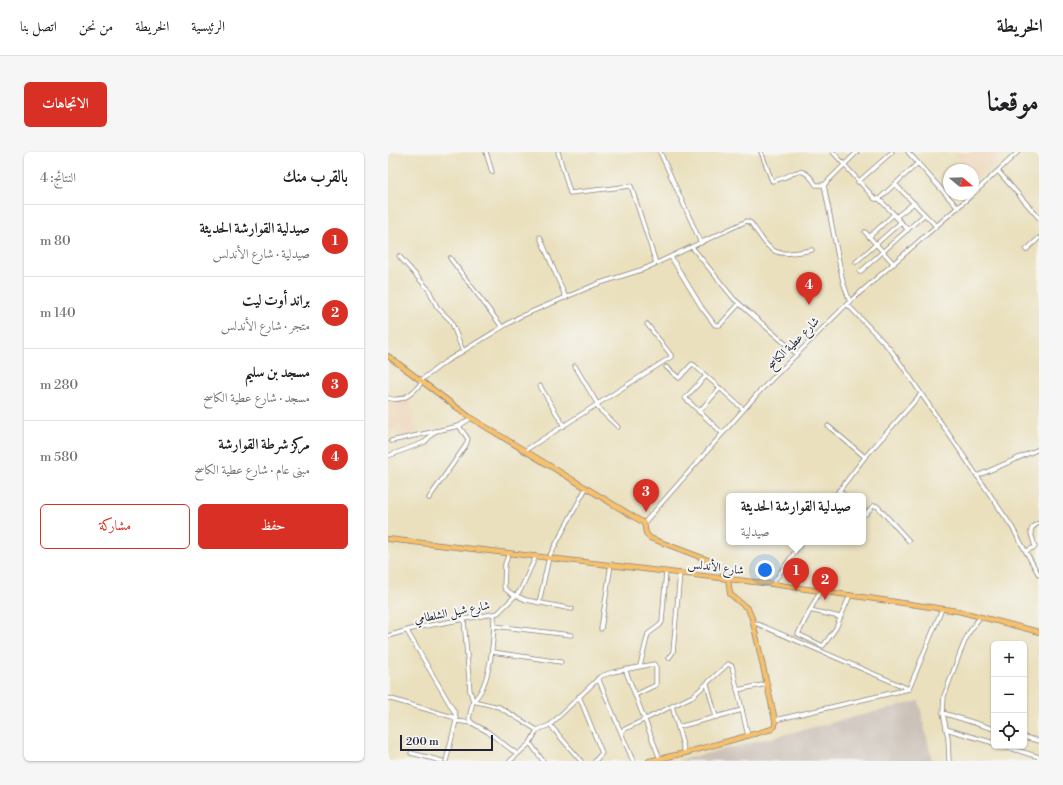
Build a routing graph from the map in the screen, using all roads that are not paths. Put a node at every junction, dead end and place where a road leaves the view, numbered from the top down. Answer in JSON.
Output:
{"nodes":[{"id":1,"x":486,"y":152,"type":"edge"},
{"id":2,"x":558,"y":152,"type":"edge"},
{"id":3,"x":660,"y":152,"type":"edge"},
{"id":4,"x":761,"y":152,"type":"edge"},
{"id":5,"x":833,"y":152,"type":"edge"},
{"id":6,"x":857,"y":152,"type":"edge"},
{"id":7,"x":892,"y":152,"type":"edge"},
{"id":8,"x":908,"y":152,"type":"edge"},
{"id":9,"x":1018,"y":152,"type":"edge"},
{"id":10,"x":918,"y":163,"type":"junction"},
{"id":11,"x":843,"y":164,"type":"junction"},
{"id":12,"x":998,"y":171,"type":"junction"},
{"id":13,"x":492,"y":172,"type":"dead end"},
{"id":14,"x":858,"y":182,"type":"junction"},
{"id":15,"x":895,"y":184,"type":"junction"},
{"id":16,"x":824,"y":185,"type":"junction"},
{"id":17,"x":979,"y":188,"type":"edge"},
{"id":18,"x":879,"y":199,"type":"junction"},
{"id":19,"x":967,"y":200,"type":"edge"},
{"id":20,"x":914,"y":203,"type":"junction"},
{"id":21,"x":958,"y":208,"type":"junction"},
{"id":22,"x":895,"y":215,"type":"junction"},
{"id":23,"x":924,"y":215,"type":"junction"},
{"id":24,"x":1039,"y":218,"type":"edge"},
{"id":25,"x":901,"y":222,"type":"junction"},
{"id":26,"x":936,"y":226,"type":"junction"},
{"id":27,"x":908,"y":230,"type":"junction"},
{"id":28,"x":865,"y":232,"type":"dead end"},
{"id":29,"x":540,"y":236,"type":"dead end"},
{"id":30,"x":869,"y":237,"type":"junction"},
{"id":31,"x":1039,"y":238,"type":"edge"},
{"id":32,"x":701,"y":243,"type":"junction"},
{"id":33,"x":876,"y":244,"type":"junction"},
{"id":34,"x":692,"y":247,"type":"junction"},
{"id":35,"x":812,"y":250,"type":"dead end"},
{"id":36,"x":1026,"y":250,"type":"dead end"},
{"id":37,"x":884,"y":253,"type":"junction"},
{"id":38,"x":399,"y":256,"type":"dead end"},
{"id":39,"x":671,"y":256,"type":"junction"},
{"id":40,"x":450,"y":258,"type":"dead end"},
{"id":41,"x":856,"y":262,"type":"dead end"},
{"id":42,"x":656,"y":263,"type":"junction"},
{"id":43,"x":894,"y":264,"type":"junction"},
{"id":44,"x":860,"y":272,"type":"dead end"},
{"id":45,"x":566,"y":298,"type":"junction"},
{"id":46,"x":848,"y":303,"type":"junction"},
{"id":47,"x":739,"y":304,"type":"junction"},
{"id":48,"x":647,"y":324,"type":"dead end"},
{"id":49,"x":502,"y":327,"type":"junction"},
{"id":50,"x":463,"y":351,"type":"junction"},
{"id":51,"x":797,"y":354,"type":"junction"},
{"id":52,"x":388,"y":356,"type":"edge"},
{"id":53,"x":575,"y":366,"type":"dead end"},
{"id":54,"x":666,"y":367,"type":"dead end"},
{"id":55,"x":706,"y":376,"type":"junction"},
{"id":56,"x":421,"y":382,"type":"junction"},
{"id":57,"x":540,"y":386,"type":"dead end"},
{"id":58,"x":720,"y":388,"type":"junction"},
{"id":59,"x":922,"y":394,"type":"junction"},
{"id":60,"x":388,"y":398,"type":"edge"},
{"id":61,"x":597,"y":405,"type":"junction"},
{"id":62,"x":743,"y":409,"type":"junction"},
{"id":63,"x":699,"y":412,"type":"junction"},
{"id":64,"x":471,"y":418,"type":"junction"},
{"id":65,"x":460,"y":426,"type":"junction"},
{"id":66,"x":564,"y":426,"type":"junction"},
{"id":67,"x":828,"y":426,"type":"dead end"},
{"id":68,"x":618,"y":427,"type":"dead end"},
{"id":69,"x":436,"y":431,"type":"junction"},
{"id":70,"x":722,"y":433,"type":"junction"},
{"id":71,"x":392,"y":441,"type":"dead end"},
{"id":72,"x":1039,"y":449,"type":"edge"},
{"id":73,"x":524,"y":451,"type":"junction"},
{"id":74,"x":388,"y":456,"type":"edge"},
{"id":75,"x":865,"y":457,"type":"junction"},
{"id":76,"x":977,"y":476,"type":"junction"},
{"id":77,"x":586,"y":488,"type":"junction"},
{"id":78,"x":839,"y":490,"type":"junction"},
{"id":79,"x":837,"y":493,"type":"edge"},
{"id":80,"x":842,"y":493,"type":"edge"},
{"id":81,"x":429,"y":498,"type":"dead end"},
{"id":82,"x":866,"y":514,"type":"edge"},
{"id":83,"x":644,"y":523,"type":"junction"},
{"id":84,"x":1039,"y":523,"type":"edge"},
{"id":85,"x":388,"y":540,"type":"edge"},
{"id":86,"x":909,"y":541,"type":"dead end"},
{"id":87,"x":800,"y":545,"type":"edge"},
{"id":88,"x":1026,"y":551,"type":"junction"},
{"id":89,"x":509,"y":552,"type":"junction"},
{"id":90,"x":536,"y":556,"type":"junction"},
{"id":91,"x":549,"y":557,"type":"junction"},
{"id":92,"x":611,"y":564,"type":"junction"},
{"id":93,"x":666,"y":571,"type":"junction"},
{"id":94,"x":680,"y":573,"type":"junction"},
{"id":95,"x":1039,"y":575,"type":"edge"},
{"id":96,"x":728,"y":578,"type":"junction"},
{"id":97,"x":772,"y":584,"type":"junction"},
{"id":98,"x":820,"y":591,"type":"junction"},
{"id":99,"x":850,"y":595,"type":"junction"},
{"id":100,"x":515,"y":596,"type":"junction"},
{"id":101,"x":539,"y":603,"type":"junction"},
{"id":102,"x":572,"y":608,"type":"dead end"},
{"id":103,"x":942,"y":609,"type":"junction"},
{"id":104,"x":810,"y":610,"type":"junction"},
{"id":105,"x":494,"y":615,"type":"junction"},
{"id":106,"x":980,"y":617,"type":"junction"},
{"id":107,"x":840,"y":618,"type":"junction"},
{"id":108,"x":464,"y":620,"type":"junction"},
{"id":109,"x":753,"y":622,"type":"junction"},
{"id":110,"x":494,"y":626,"type":"junction"},
{"id":111,"x":601,"y":629,"type":"dead end"},
{"id":112,"x":407,"y":631,"type":"junction"},
{"id":113,"x":1039,"y":632,"type":"edge"},
{"id":114,"x":571,"y":635,"type":"dead end"},
{"id":115,"x":388,"y":636,"type":"edge"},
{"id":116,"x":492,"y":652,"type":"junction"},
{"id":117,"x":669,"y":658,"type":"dead end"},
{"id":118,"x":561,"y":662,"type":"dead end"},
{"id":119,"x":640,"y":666,"type":"junction"},
{"id":120,"x":625,"y":669,"type":"junction"},
{"id":121,"x":598,"y":678,"type":"junction"},
{"id":122,"x":707,"y":684,"type":"junction"},
{"id":123,"x":767,"y":684,"type":"junction"},
{"id":124,"x":909,"y":689,"type":"junction"},
{"id":125,"x":737,"y":690,"type":"junction"},
{"id":126,"x":635,"y":695,"type":"junction"},
{"id":127,"x":579,"y":696,"type":"junction"},
{"id":128,"x":388,"y":698,"type":"edge"},
{"id":129,"x":473,"y":700,"type":"junction"},
{"id":130,"x":672,"y":706,"type":"junction"},
{"id":131,"x":742,"y":710,"type":"junction"},
{"id":132,"x":943,"y":713,"type":"junction"},
{"id":133,"x":716,"y":717,"type":"junction"},
{"id":134,"x":645,"y":719,"type":"junction"},
{"id":135,"x":456,"y":720,"type":"junction"},
{"id":136,"x":775,"y":720,"type":"junction"},
{"id":137,"x":472,"y":723,"type":"junction"},
{"id":138,"x":550,"y":725,"type":"junction"},
{"id":139,"x":991,"y":727,"type":"edge"},
{"id":140,"x":678,"y":728,"type":"junction"},
{"id":141,"x":537,"y":730,"type":"junction"},
{"id":142,"x":946,"y":730,"type":"junction"},
{"id":143,"x":621,"y":731,"type":"junction"},
{"id":144,"x":748,"y":736,"type":"junction"},
{"id":145,"x":1027,"y":738,"type":"edge"},
{"id":146,"x":991,"y":742,"type":"edge"},
{"id":147,"x":1039,"y":742,"type":"edge"},
{"id":148,"x":530,"y":743,"type":"junction"},
{"id":149,"x":1014,"y":749,"type":"edge"},
{"id":150,"x":411,"y":753,"type":"dead end"},
{"id":151,"x":685,"y":753,"type":"junction"},
{"id":152,"x":517,"y":754,"type":"junction"},
{"id":153,"x":1039,"y":757,"type":"edge"},
{"id":154,"x":660,"y":758,"type":"junction"},
{"id":155,"x":442,"y":761,"type":"edge"},
{"id":156,"x":446,"y":761,"type":"edge"},
{"id":157,"x":510,"y":761,"type":"edge"},
{"id":158,"x":543,"y":761,"type":"edge"},
{"id":159,"x":581,"y":761,"type":"edge"},
{"id":160,"x":595,"y":761,"type":"edge"},
{"id":161,"x":633,"y":761,"type":"edge"},
{"id":162,"x":649,"y":761,"type":"edge"},
{"id":163,"x":949,"y":761,"type":"edge"}],
"edges":[{"from":1,"to":13,"type":"street"},
{"from":2,"to":42,"type":"street"},
{"from":3,"to":32,"type":"street"},
{"from":4,"to":16,"type":"street"},
{"from":5,"to":11,"type":"street"},
{"from":6,"to":11,"type":"street"},
{"from":7,"to":14,"type":"street"},
{"from":8,"to":10,"type":"street"},
{"from":9,"to":12,"type":"street","name":"شارع عطية الكاسح"},
{"from":10,"to":15,"type":"street"},
{"from":10,"to":21,"type":"street"},
{"from":11,"to":14,"type":"street"},
{"from":11,"to":16,"type":"street"},
{"from":12,"to":17,"type":"street","name":"شارع عطية الكاسح"},
{"from":12,"to":24,"type":"street"},
{"from":14,"to":18,"type":"street"},
{"from":15,"to":18,"type":"street"},
{"from":15,"to":20,"type":"street"},
{"from":16,"to":46,"type":"street"},
{"from":18,"to":22,"type":"street"},
{"from":19,"to":21,"type":"street","name":"شارع عطية الكاسح"},
{"from":20,"to":22,"type":"street"},
{"from":20,"to":23,"type":"street"},
{"from":21,"to":26,"type":"street","name":"شارع عطية الكاسح"},
{"from":22,"to":25,"type":"street"},
{"from":22,"to":30,"type":"street"},
{"from":23,"to":26,"type":"street"},
{"from":23,"to":27,"type":"street"},
{"from":25,"to":27,"type":"street"},
{"from":25,"to":33,"type":"street"},
{"from":26,"to":43,"type":"street","name":"شارع عطية الكاسح"},
{"from":27,"to":37,"type":"street"},
{"from":28,"to":30,"type":"street"},
{"from":29,"to":45,"type":"street"},
{"from":30,"to":33,"type":"street"},
{"from":31,"to":36,"type":"street"},
{"from":32,"to":34,"type":"street"},
{"from":32,"to":35,"type":"street"},
{"from":33,"to":37,"type":"street"},
{"from":33,"to":41,"type":"street"},
{"from":34,"to":39,"type":"street"},
{"from":34,"to":47,"type":"street"},
{"from":37,"to":43,"type":"street"},
{"from":37,"to":44,"type":"street"},
{"from":38,"to":50,"type":"street"},
{"from":39,"to":42,"type":"street"},
{"from":39,"to":47,"type":"street"},
{"from":40,"to":49,"type":"street"},
{"from":42,"to":45,"type":"street"},
{"from":43,"to":46,"type":"street","name":"شارع عطية الكاسح"},
{"from":45,"to":49,"type":"street"},
{"from":46,"to":51,"type":"street","name":"شارع عطية الكاسح"},
{"from":46,"to":59,"type":"street"},
{"from":47,"to":51,"type":"street"},
{"from":48,"to":61,"type":"street"},
{"from":49,"to":50,"type":"street"},
{"from":50,"to":56,"type":"street"},
{"from":51,"to":62,"type":"street","name":"شارع عطية الكاسح"},
{"from":52,"to":56,"type":"main road"},
{"from":53,"to":61,"type":"street"},
{"from":54,"to":55,"type":"street"},
{"from":55,"to":58,"type":"street"},
{"from":55,"to":63,"type":"street"},
{"from":56,"to":60,"type":"street"},
{"from":56,"to":64,"type":"main road"},
{"from":57,"to":66,"type":"street"},
{"from":58,"to":62,"type":"street"},
{"from":58,"to":63,"type":"street"},
{"from":59,"to":75,"type":"street"},
{"from":59,"to":76,"type":"street"},
{"from":61,"to":66,"type":"street"},
{"from":61,"to":68,"type":"street"},
{"from":62,"to":70,"type":"street","name":"شارع عطية الكاسح"},
{"from":63,"to":70,"type":"street"},
{"from":64,"to":65,"type":"street"},
{"from":64,"to":73,"type":"main road"},
{"from":65,"to":69,"type":"street"},
{"from":65,"to":81,"type":"street"},
{"from":66,"to":73,"type":"street"},
{"from":67,"to":75,"type":"street"},
{"from":69,"to":71,"type":"street"},
{"from":69,"to":74,"type":"street"},
{"from":70,"to":83,"type":"street","name":"شارع عطية الكاسح"},
{"from":72,"to":76,"type":"street"},
{"from":73,"to":77,"type":"main road"},
{"from":75,"to":78,"type":"street"},
{"from":76,"to":88,"type":"street"},
{"from":77,"to":83,"type":"main road"},
{"from":77,"to":91,"type":"street"},
{"from":78,"to":79,"type":"street"},
{"from":78,"to":80,"type":"street"},
{"from":82,"to":86,"type":"street"},
{"from":83,"to":96,"type":"main road"},
{"from":84,"to":88,"type":"street"},
{"from":85,"to":89,"type":"main road","name":"شارع الأندلس"},
{"from":87,"to":97,"type":"street"},
{"from":88,"to":95,"type":"street"},
{"from":89,"to":90,"type":"main road","name":"شارع الأندلس"},
{"from":89,"to":100,"type":"street"},
{"from":90,"to":91,"type":"main road","name":"شارع الأندلس"},
{"from":90,"to":100,"type":"street","name":"شارع شيل الشلطامي"},
{"from":91,"to":92,"type":"main road","name":"شارع الأندلس"},
{"from":91,"to":101,"type":"street"},
{"from":92,"to":93,"type":"main road","name":"شارع الأندلس"},
{"from":92,"to":111,"type":"street"},
{"from":93,"to":94,"type":"main road","name":"شارع الأندلس"},
{"from":93,"to":119,"type":"street"},
{"from":94,"to":96,"type":"main road","name":"شارع الأندلس"},
{"from":94,"to":117,"type":"street"},
{"from":96,"to":97,"type":"main road","name":"شارع الأندلس"},
{"from":96,"to":109,"type":"main road"},
{"from":97,"to":98,"type":"main road","name":"شارع الأندلس"},
{"from":98,"to":99,"type":"main road","name":"شارع الأندلس"},
{"from":98,"to":104,"type":"street"},
{"from":99,"to":103,"type":"main road","name":"شارع الأندلس"},
{"from":99,"to":107,"type":"street"},
{"from":100,"to":101,"type":"street"},
{"from":100,"to":105,"type":"street","name":"شارع شيل الشلطامي"},
{"from":101,"to":102,"type":"street"},
{"from":103,"to":106,"type":"main road","name":"شارع الأندلس"},
{"from":103,"to":124,"type":"street"},
{"from":104,"to":107,"type":"street"},
{"from":104,"to":107,"type":"street"},
{"from":105,"to":108,"type":"street","name":"شارع شيل الشلطامي"},
{"from":105,"to":110,"type":"street"},
{"from":106,"to":113,"type":"main road","name":"شارع الأندلس"},
{"from":106,"to":132,"type":"street"},
{"from":108,"to":112,"type":"street","name":"شارع شيل الشلطامي"},
{"from":108,"to":129,"type":"street"},
{"from":109,"to":123,"type":"main road"},
{"from":109,"to":124,"type":"street"},
{"from":110,"to":114,"type":"street"},
{"from":110,"to":116,"type":"street"},
{"from":112,"to":115,"type":"street","name":"شارع شيل الشلطامي"},
{"from":112,"to":135,"type":"street"},
{"from":116,"to":118,"type":"street"},
{"from":116,"to":129,"type":"street"},
{"from":119,"to":120,"type":"street"},
{"from":119,"to":126,"type":"street"},
{"from":120,"to":121,"type":"street"},
{"from":120,"to":126,"type":"street"},
{"from":121,"to":127,"type":"street"},
{"from":121,"to":143,"type":"street"},
{"from":122,"to":125,"type":"street"},
{"from":122,"to":130,"type":"street"},
{"from":122,"to":133,"type":"street"},
{"from":123,"to":125,"type":"street"},
{"from":123,"to":136,"type":"main road"},
{"from":124,"to":136,"type":"street"},
{"from":125,"to":131,"type":"street"},
{"from":126,"to":134,"type":"street"},
{"from":127,"to":138,"type":"street"},
{"from":127,"to":160,"type":"street"},
{"from":128,"to":135,"type":"street"},
{"from":129,"to":137,"type":"street"},
{"from":129,"to":141,"type":"street"},
{"from":130,"to":134,"type":"street"},
{"from":130,"to":140,"type":"street"},
{"from":131,"to":133,"type":"street"},
{"from":131,"to":144,"type":"street"},
{"from":132,"to":139,"type":"street"},
{"from":132,"to":142,"type":"street"},
{"from":133,"to":140,"type":"street"},
{"from":134,"to":143,"type":"street"},
{"from":134,"to":154,"type":"street"},
{"from":135,"to":137,"type":"street"},
{"from":135,"to":156,"type":"street"},
{"from":136,"to":144,"type":"main road"},
{"from":137,"to":152,"type":"street"},
{"from":138,"to":141,"type":"street"},
{"from":138,"to":159,"type":"street"},
{"from":140,"to":151,"type":"street"},
{"from":141,"to":148,"type":"street"},
{"from":142,"to":146,"type":"street"},
{"from":142,"to":163,"type":"street"},
{"from":143,"to":161,"type":"street"},
{"from":144,"to":151,"type":"main road"},
{"from":145,"to":147,"type":"street"},
{"from":148,"to":152,"type":"street"},
{"from":148,"to":158,"type":"street"},
{"from":149,"to":153,"type":"street"},
{"from":150,"to":155,"type":"street"},
{"from":151,"to":154,"type":"main road"},
{"from":152,"to":157,"type":"street"},
{"from":154,"to":162,"type":"main road"}]}
